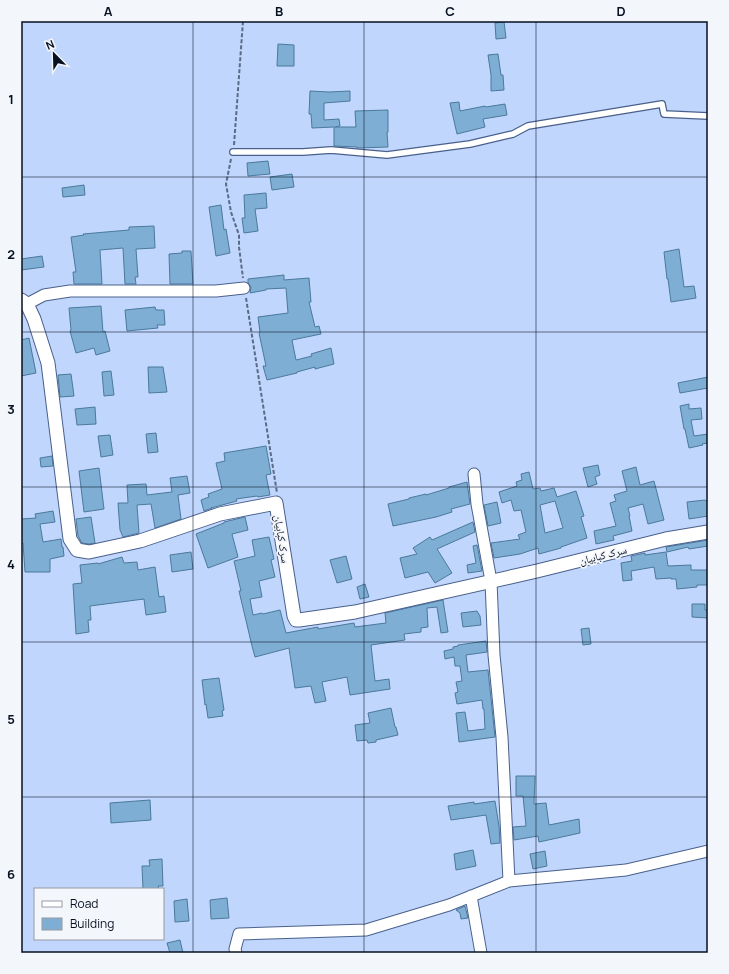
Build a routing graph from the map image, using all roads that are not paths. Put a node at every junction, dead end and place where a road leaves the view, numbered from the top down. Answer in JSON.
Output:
{"nodes":[{"id":1,"x":708,"y":116,"type":"edge"},
{"id":2,"x":233,"y":152,"type":"road end"},
{"id":3,"x":244,"y":288,"type":"road end"},
{"id":4,"x":24,"y":302,"type":"edge"},
{"id":5,"x":474,"y":474,"type":"dead end"},
{"id":6,"x":708,"y":532,"type":"edge"},
{"id":7,"x":491,"y":581,"type":"junction"},
{"id":8,"x":708,"y":851,"type":"edge"},
{"id":9,"x":509,"y":881,"type":"junction"},
{"id":10,"x":471,"y":896,"type":"junction"},
{"id":11,"x":236,"y":953,"type":"edge"},
{"id":12,"x":481,"y":953,"type":"edge"}],
"edges":[{"from":1,"to":2,"type":"lane"},
{"from":3,"to":4,"type":"street"},
{"from":4,"to":7,"type":"street","name":"سرک کبابیان"},
{"from":5,"to":7,"type":"street"},
{"from":6,"to":7,"type":"street","name":"سرک کبابیان"},
{"from":7,"to":9,"type":"street"},
{"from":8,"to":9,"type":"street"},
{"from":9,"to":10,"type":"street"},
{"from":10,"to":11,"type":"street"},
{"from":10,"to":12,"type":"street"}]}
